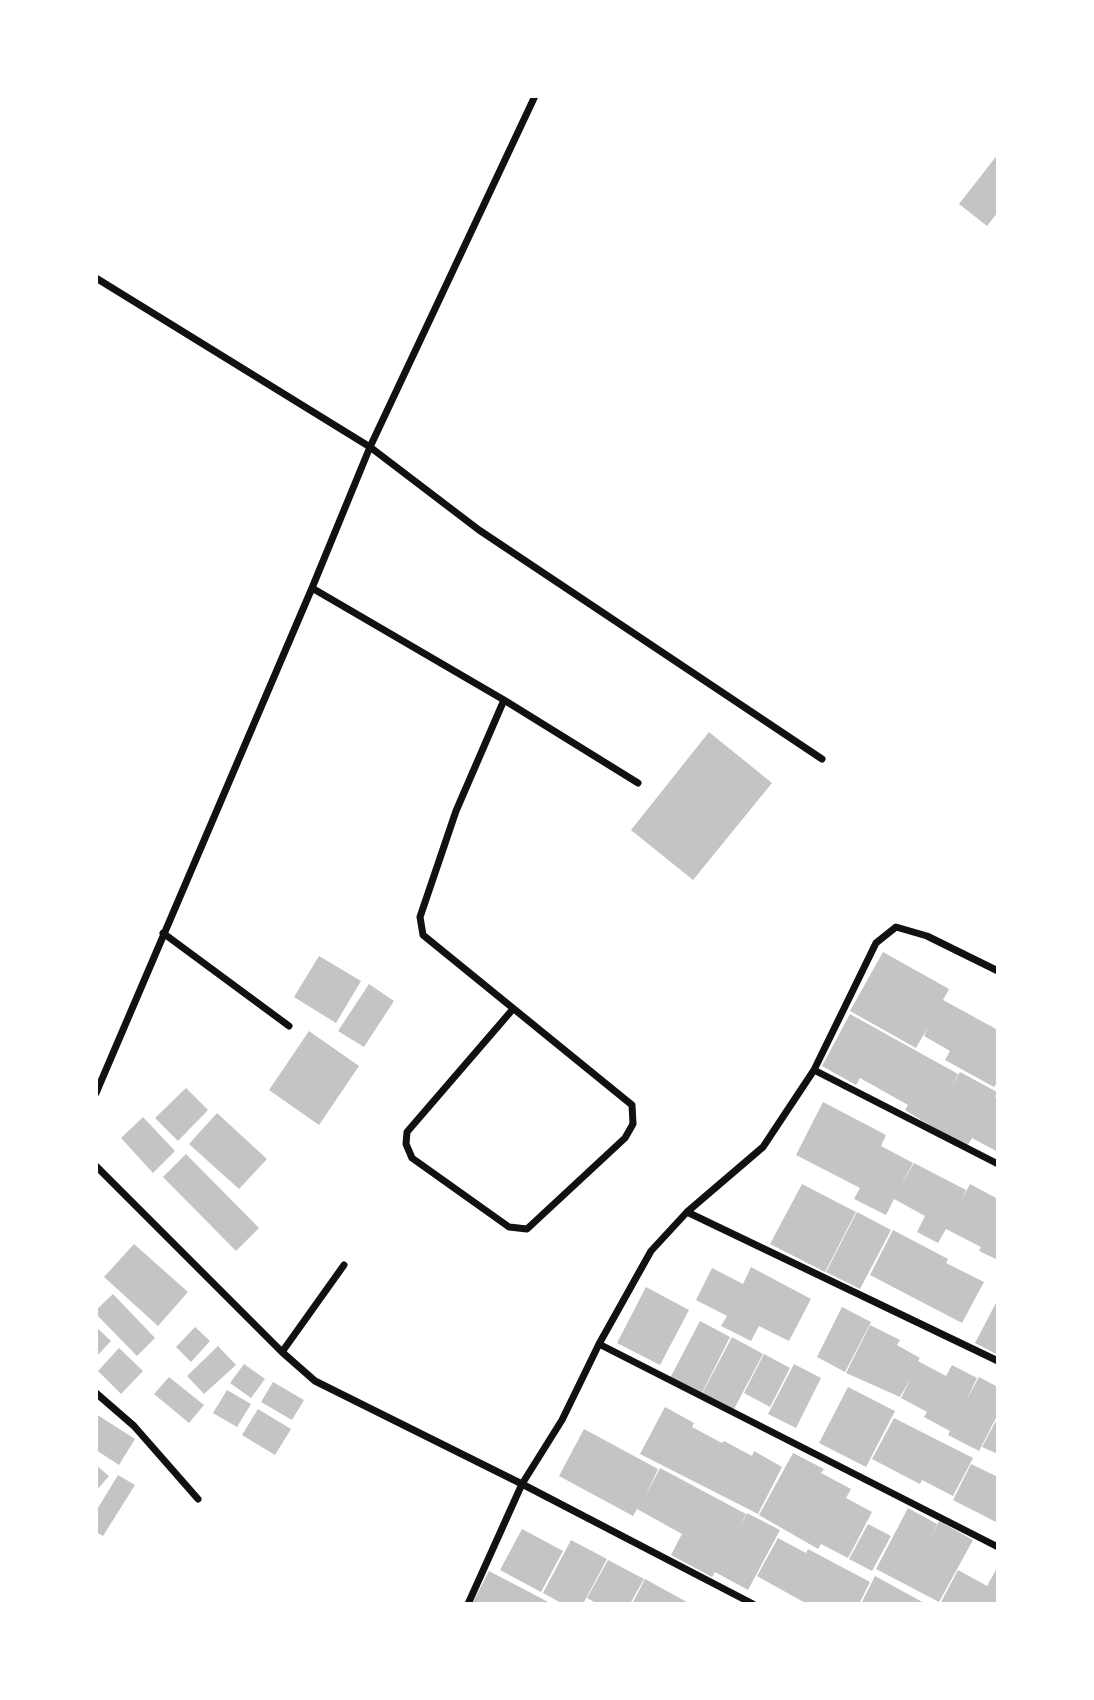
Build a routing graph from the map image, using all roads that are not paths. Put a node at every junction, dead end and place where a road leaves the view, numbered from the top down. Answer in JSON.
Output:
{"nodes":[{"id":1,"x":535,"y":96,"type":"edge"},
{"id":2,"x":96,"y":278,"type":"edge"},
{"id":3,"x":370,"y":447,"type":"junction"},
{"id":4,"x":312,"y":588,"type":"junction"},
{"id":5,"x":504,"y":700,"type":"junction"},
{"id":6,"x":822,"y":759,"type":"dead end"},
{"id":7,"x":638,"y":783,"type":"dead end"},
{"id":8,"x":163,"y":933,"type":"junction"},
{"id":9,"x":998,"y":971,"type":"edge"},
{"id":10,"x":513,"y":1009,"type":"junction"},
{"id":11,"x":289,"y":1026,"type":"dead end"},
{"id":12,"x":814,"y":1070,"type":"junction"},
{"id":13,"x":96,"y":1093,"type":"edge"},
{"id":14,"x":998,"y":1164,"type":"edge"},
{"id":15,"x":96,"y":1166,"type":"edge"},
{"id":16,"x":687,"y":1212,"type":"junction"},
{"id":17,"x":344,"y":1265,"type":"dead end"},
{"id":18,"x":599,"y":1344,"type":"junction"},
{"id":19,"x":282,"y":1352,"type":"junction"},
{"id":20,"x":998,"y":1361,"type":"edge"},
{"id":21,"x":96,"y":1392,"type":"edge"},
{"id":22,"x":522,"y":1484,"type":"junction"},
{"id":23,"x":198,"y":1499,"type":"dead end"},
{"id":24,"x":998,"y":1547,"type":"edge"},
{"id":25,"x":468,"y":1604,"type":"edge"},
{"id":26,"x":753,"y":1604,"type":"edge"}],
"edges":[{"from":1,"to":3,"type":"street"},
{"from":2,"to":3,"type":"street"},
{"from":3,"to":4,"type":"street"},
{"from":3,"to":6,"type":"street"},
{"from":4,"to":5,"type":"street"},
{"from":4,"to":8,"type":"street"},
{"from":5,"to":7,"type":"street"},
{"from":5,"to":10,"type":"street"},
{"from":8,"to":11,"type":"street"},
{"from":8,"to":13,"type":"street"},
{"from":9,"to":12,"type":"street"},
{"from":10,"to":10,"type":"street"},
{"from":12,"to":14,"type":"street"},
{"from":12,"to":16,"type":"street"},
{"from":15,"to":19,"type":"street"},
{"from":16,"to":18,"type":"street"},
{"from":16,"to":20,"type":"street"},
{"from":17,"to":19,"type":"street"},
{"from":18,"to":22,"type":"street"},
{"from":18,"to":24,"type":"street"},
{"from":19,"to":22,"type":"street"},
{"from":21,"to":23,"type":"street"},
{"from":22,"to":25,"type":"street"},
{"from":22,"to":26,"type":"street"}]}
